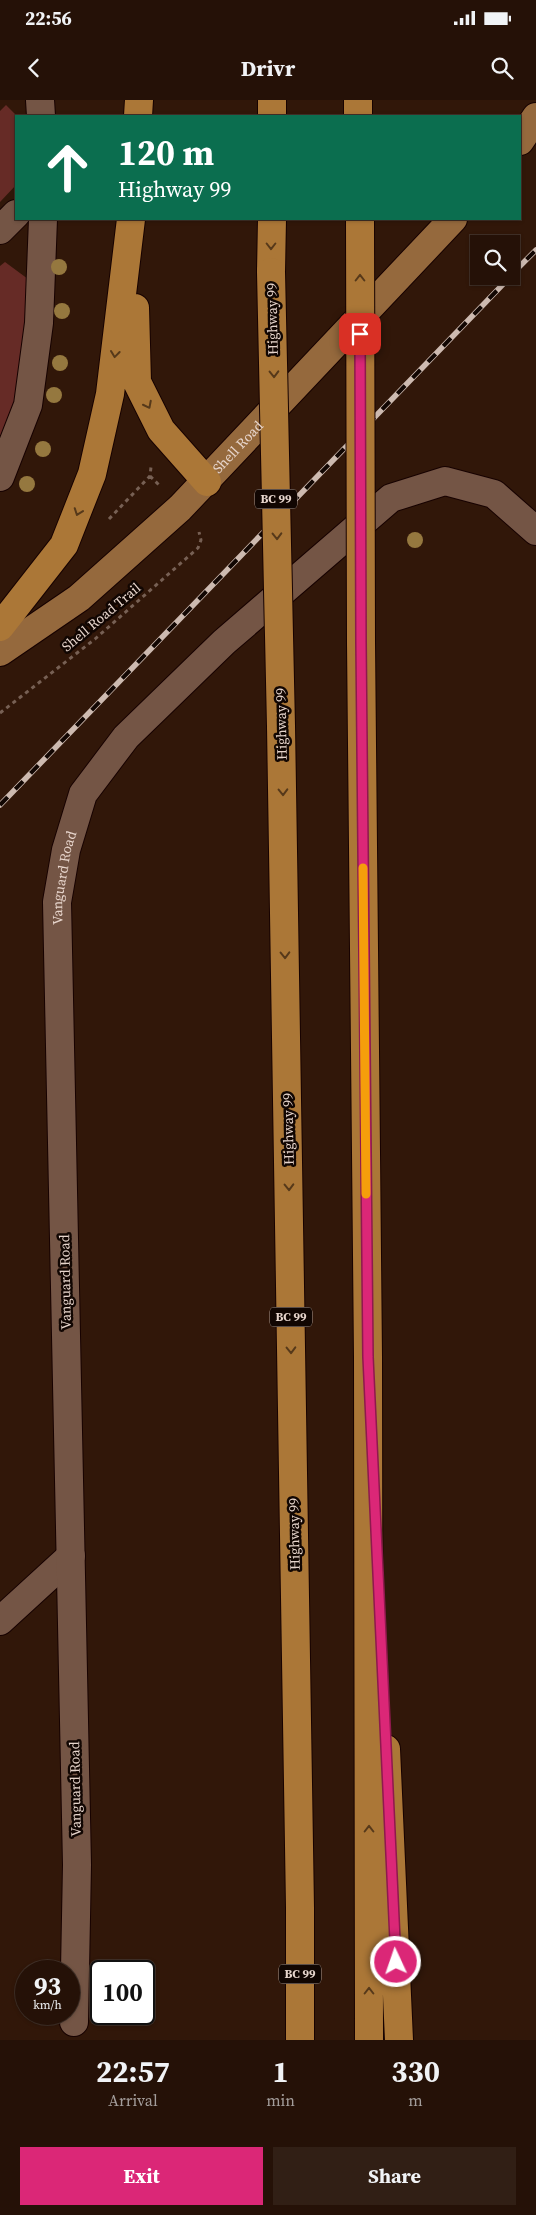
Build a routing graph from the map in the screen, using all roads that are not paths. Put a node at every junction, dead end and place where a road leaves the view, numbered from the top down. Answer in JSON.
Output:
{"nodes":[{"id":1,"x":40,"y":100,"type":"edge"},
{"id":2,"x":139,"y":100,"type":"edge"},
{"id":3,"x":272,"y":100,"type":"edge"},
{"id":4,"x":358,"y":100,"type":"edge"},
{"id":5,"x":41,"y":115,"type":"edge"},
{"id":6,"x":138,"y":115,"type":"edge"},
{"id":7,"x":272,"y":115,"type":"edge"},
{"id":8,"x":358,"y":115,"type":"edge"},
{"id":9,"x":536,"y":117,"type":"edge"},
{"id":10,"x":521,"y":140,"type":"edge"},
{"id":11,"x":15,"y":215,"type":"edge"},
{"id":12,"x":43,"y":220,"type":"edge"},
{"id":13,"x":132,"y":220,"type":"edge"},
{"id":14,"x":132,"y":220,"type":"edge"},
{"id":15,"x":272,"y":220,"type":"edge"},
{"id":16,"x":360,"y":220,"type":"edge"},
{"id":17,"x":452,"y":220,"type":"edge"},
{"id":18,"x":0,"y":230,"type":"edge"},
{"id":19,"x":0,"y":477,"type":"edge"},
{"id":20,"x":207,"y":482,"type":"junction"},
{"id":21,"x":536,"y":531,"type":"edge"},
{"id":22,"x":0,"y":627,"type":"edge"},
{"id":23,"x":0,"y":652,"type":"edge"},
{"id":24,"x":368,"y":1357,"type":"junction"},
{"id":25,"x":71,"y":1556,"type":"junction"},
{"id":26,"x":0,"y":1621,"type":"edge"},
{"id":27,"x":300,"y":1908,"type":"junction"},
{"id":28,"x":75,"y":1960,"type":"edge"},
{"id":29,"x":294,"y":2040,"type":"edge"},
{"id":30,"x":300,"y":2040,"type":"edge"},
{"id":31,"x":369,"y":2040,"type":"edge"},
{"id":32,"x":400,"y":2040,"type":"edge"}],
"edges":[{"from":1,"to":5,"type":"street"},
{"from":2,"to":6,"type":"highway"},
{"from":3,"to":7,"type":"highway"},
{"from":4,"to":8,"type":"highway"},
{"from":9,"to":10,"type":"main road"},
{"from":11,"to":18,"type":"street"},
{"from":12,"to":19,"type":"street"},
{"from":13,"to":20,"type":"highway","one_way":true},
{"from":14,"to":22,"type":"highway","one_way":true},
{"from":15,"to":27,"type":"highway","name":"Highway 99","number":"BC 99","one_way":true,"bridge":true},
{"from":24,"to":16,"type":"highway","one_way":true,"bridge":true},
{"from":17,"to":20,"type":"main road","name":"Shell Road"},
{"from":20,"to":23,"type":"main road","name":"Shell Road"},
{"from":21,"to":25,"type":"street","name":"Vanguard Road"},
{"from":31,"to":24,"type":"highway","one_way":true},
{"from":24,"to":32,"type":"highway"},
{"from":25,"to":26,"type":"street"},
{"from":25,"to":28,"type":"street","name":"Vanguard Road"},
{"from":27,"to":29,"type":"highway"},
{"from":27,"to":30,"type":"highway","name":"Highway 99","number":"BC 99"}]}
